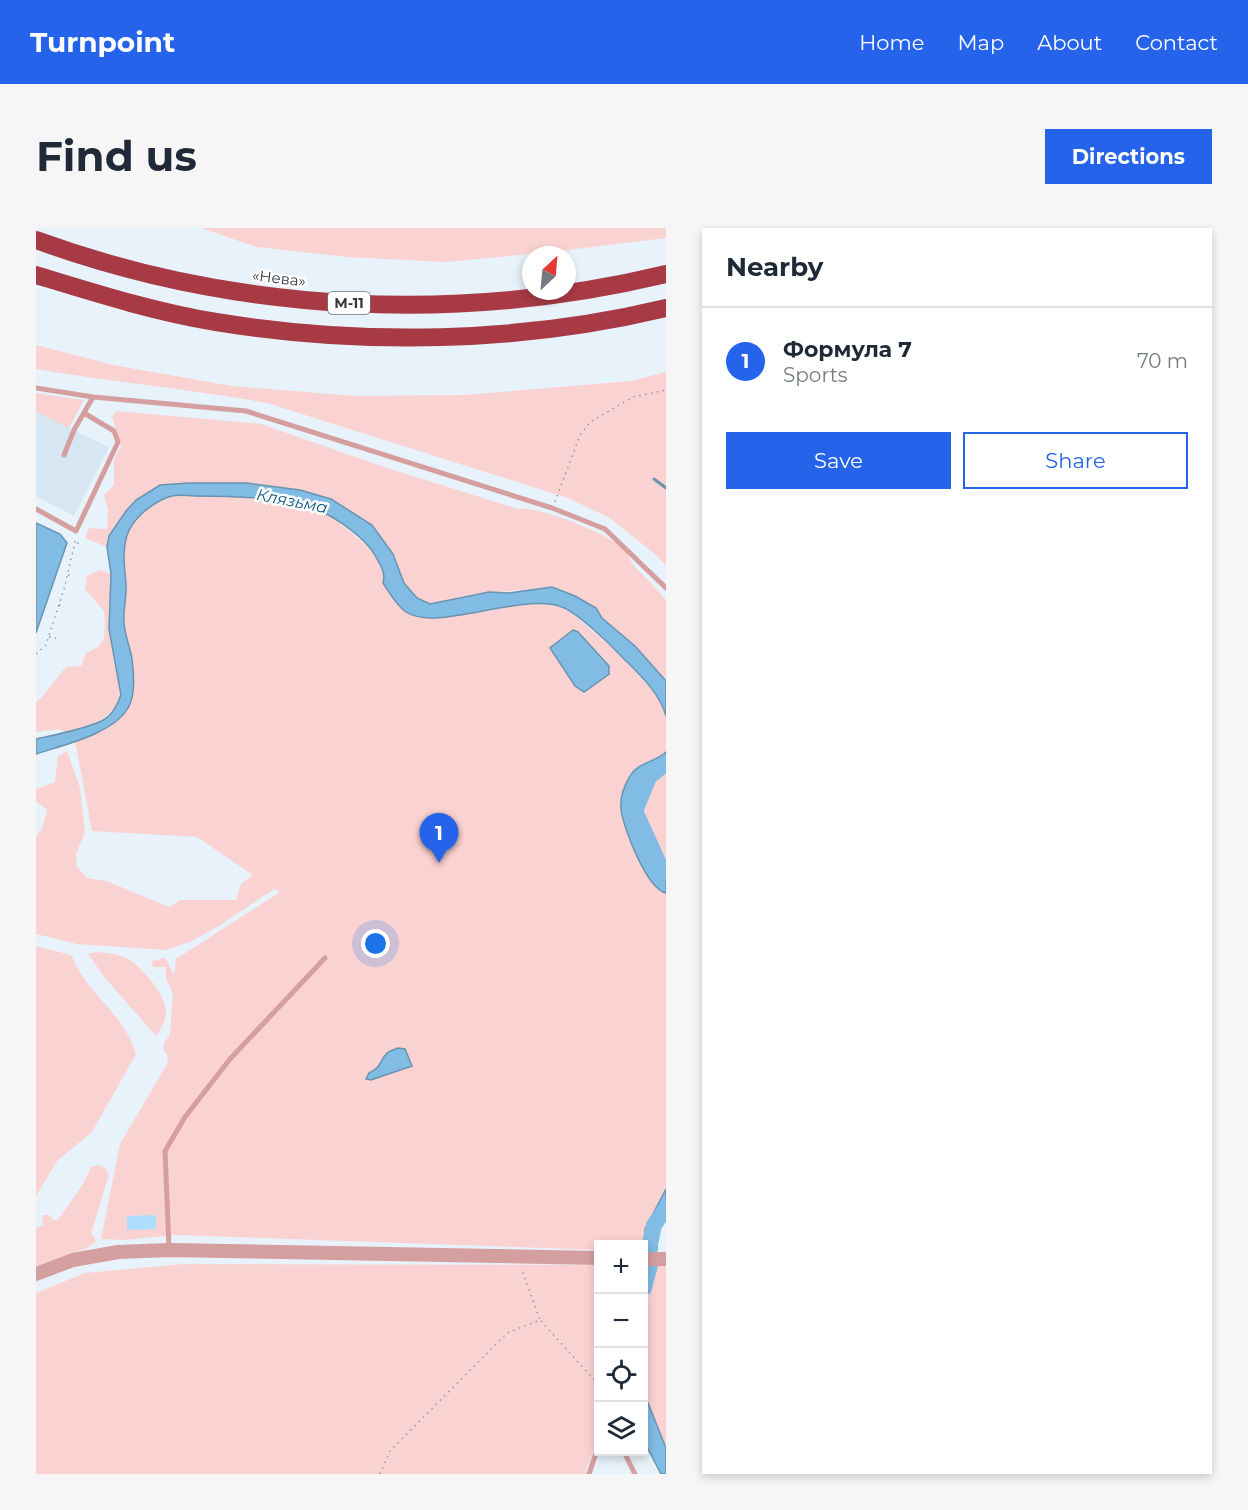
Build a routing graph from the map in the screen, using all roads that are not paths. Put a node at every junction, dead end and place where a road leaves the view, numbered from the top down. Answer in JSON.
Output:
{"nodes":[{"id":1,"x":36,"y":240,"type":"edge"},
{"id":2,"x":666,"y":274,"type":"edge"},
{"id":3,"x":36,"y":275,"type":"edge"},
{"id":4,"x":666,"y":308,"type":"edge"},
{"id":5,"x":36,"y":388,"type":"edge"},
{"id":6,"x":93,"y":397,"type":"junction"},
{"id":7,"x":84,"y":413,"type":"junction"},
{"id":8,"x":64,"y":455,"type":"dead end"},
{"id":9,"x":36,"y":509,"type":"edge"},
{"id":10,"x":666,"y":588,"type":"edge"},
{"id":11,"x":325,"y":958,"type":"dead end"},
{"id":12,"x":169,"y":1250,"type":"junction"},
{"id":13,"x":594,"y":1257,"type":"edge"},
{"id":14,"x":648,"y":1258,"type":"edge"},
{"id":15,"x":666,"y":1259,"type":"edge"},
{"id":16,"x":36,"y":1274,"type":"edge"},
{"id":17,"x":595,"y":1456,"type":"edge"},
{"id":18,"x":626,"y":1456,"type":"edge"},
{"id":19,"x":589,"y":1474,"type":"edge"},
{"id":20,"x":634,"y":1474,"type":"edge"}],
"edges":[{"from":1,"to":2,"type":"highway","name":"«Нева»","number":"М-11"},
{"from":3,"to":4,"type":"highway","number":"М-11"},
{"from":5,"to":6,"type":"lane"},
{"from":6,"to":7,"type":"lane"},
{"from":6,"to":10,"type":"lane"},
{"from":7,"to":8,"type":"lane"},
{"from":7,"to":9,"type":"lane"},
{"from":11,"to":12,"type":"lane"},
{"from":12,"to":13,"type":"street"},
{"from":12,"to":16,"type":"street"},
{"from":14,"to":15,"type":"street"},
{"from":17,"to":19,"type":"lane"},
{"from":18,"to":20,"type":"lane"}]}
